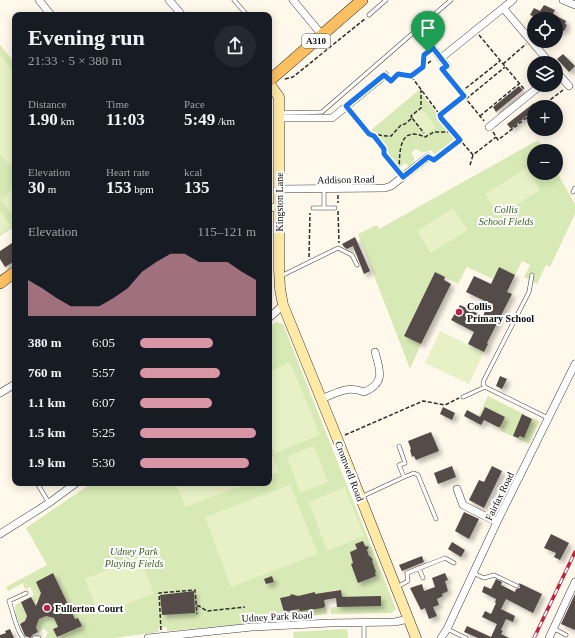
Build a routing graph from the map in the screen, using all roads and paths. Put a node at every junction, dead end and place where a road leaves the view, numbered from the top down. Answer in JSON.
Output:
{"nodes":[{"id":1,"x":39,"y":0,"type":"edge"},
{"id":2,"x":170,"y":0,"type":"edge"},
{"id":3,"x":234,"y":0,"type":"edge"},
{"id":4,"x":293,"y":0,"type":"edge"},
{"id":5,"x":362,"y":0,"type":"edge"},
{"id":6,"x":386,"y":0,"type":"edge"},
{"id":7,"x":451,"y":0,"type":"edge"},
{"id":8,"x":513,"y":0,"type":"edge"},
{"id":9,"x":563,"y":0,"type":"edge"},
{"id":10,"x":575,"y":5,"type":"edge"},
{"id":11,"x":503,"y":8,"type":"junction"},
{"id":12,"x":49,"y":12,"type":"edge"},
{"id":13,"x":180,"y":12,"type":"edge"},
{"id":14,"x":244,"y":12,"type":"edge"},
{"id":15,"x":369,"y":15,"type":"joint"},
{"id":16,"x":476,"y":31,"type":"junction"},
{"id":17,"x":322,"y":35,"type":"junction"},
{"id":18,"x":527,"y":36,"type":"edge"},
{"id":19,"x":527,"y":43,"type":"edge"},
{"id":20,"x":433,"y":48,"type":"joint"},
{"id":21,"x":537,"y":48,"type":"edge"},
{"id":22,"x":544,"y":56,"type":"edge"},
{"id":23,"x":437,"y":59,"type":"junction"},
{"id":24,"x":500,"y":61,"type":"junction"},
{"id":25,"x":503,"y":64,"type":"junction"},
{"id":26,"x":447,"y":66,"type":"joint"},
{"id":27,"x":423,"y":67,"type":"junction"},
{"id":28,"x":506,"y":67,"type":"junction"},
{"id":29,"x":384,"y":75,"type":"joint"},
{"id":30,"x":411,"y":76,"type":"junction"},
{"id":31,"x":272,"y":79,"type":"edge"},
{"id":32,"x":286,"y":79,"type":"dead end"},
{"id":33,"x":563,"y":80,"type":"edge"},
{"id":34,"x":520,"y":84,"type":"junction"},
{"id":35,"x":272,"y":86,"type":"edge"},
{"id":36,"x":569,"y":86,"type":"joint"},
{"id":37,"x":421,"y":90,"type":"junction"},
{"id":38,"x":460,"y":92,"type":"junction"},
{"id":39,"x":533,"y":92,"type":"edge"},
{"id":40,"x":529,"y":95,"type":"junction"},
{"id":41,"x":464,"y":96,"type":"junction"},
{"id":42,"x":466,"y":99,"type":"junction"},
{"id":43,"x":550,"y":100,"type":"edge"},
{"id":44,"x":346,"y":106,"type":"junction"},
{"id":45,"x":278,"y":115,"type":"junction"},
{"id":46,"x":440,"y":115,"type":"junction"},
{"id":47,"x":480,"y":116,"type":"junction"},
{"id":48,"x":527,"y":117,"type":"edge"},
{"id":49,"x":412,"y":118,"type":"junction"},
{"id":50,"x":489,"y":127,"type":"junction"},
{"id":51,"x":452,"y":132,"type":"junction"},
{"id":52,"x":424,"y":133,"type":"dead end"},
{"id":53,"x":369,"y":134,"type":"junction"},
{"id":54,"x":496,"y":137,"type":"junction"},
{"id":55,"x":460,"y":140,"type":"junction"},
{"id":56,"x":473,"y":155,"type":"junction"},
{"id":57,"x":428,"y":157,"type":"joint"},
{"id":58,"x":470,"y":165,"type":"dead end"},
{"id":59,"x":338,"y":188,"type":"junction"},
{"id":60,"x":575,"y":188,"type":"edge"},
{"id":61,"x":279,"y":189,"type":"junction"},
{"id":62,"x":324,"y":189,"type":"junction"},
{"id":63,"x":573,"y":192,"type":"dead end"},
{"id":64,"x":338,"y":204,"type":"dead end"},
{"id":65,"x":274,"y":207,"type":"edge"},
{"id":66,"x":313,"y":208,"type":"joint"},
{"id":67,"x":324,"y":208,"type":"junction"},
{"id":68,"x":336,"y":210,"type":"joint"},
{"id":69,"x":339,"y":243,"type":"dead end"},
{"id":70,"x":315,"y":256,"type":"dead end"},
{"id":71,"x":357,"y":265,"type":"dead end"},
{"id":72,"x":12,"y":274,"type":"edge"},
{"id":73,"x":532,"y":275,"type":"dead end"},
{"id":74,"x":280,"y":277,"type":"junction"},
{"id":75,"x":2,"y":279,"type":"edge"},
{"id":76,"x":283,"y":305,"type":"junction"},
{"id":77,"x":272,"y":315,"type":"edge"},
{"id":78,"x":375,"y":352,"type":"dead end"},
{"id":79,"x":575,"y":364,"type":"edge"},
{"id":80,"x":12,"y":386,"type":"edge"},
{"id":81,"x":485,"y":387,"type":"junction"},
{"id":82,"x":0,"y":393,"type":"edge"},
{"id":83,"x":462,"y":397,"type":"joint"},
{"id":84,"x":321,"y":399,"type":"junction"},
{"id":85,"x":549,"y":419,"type":"junction"},
{"id":86,"x":338,"y":438,"type":"junction"},
{"id":87,"x":399,"y":446,"type":"dead end"},
{"id":88,"x":404,"y":478,"type":"junction"},
{"id":89,"x":39,"y":486,"type":"edge"},
{"id":90,"x":72,"y":486,"type":"edge"},
{"id":91,"x":457,"y":489,"type":"dead end"},
{"id":92,"x":360,"y":497,"type":"junction"},
{"id":93,"x":49,"y":503,"type":"junction"},
{"id":94,"x":436,"y":520,"type":"dead end"},
{"id":95,"x":497,"y":522,"type":"junction"},
{"id":96,"x":0,"y":534,"type":"edge"},
{"id":97,"x":454,"y":563,"type":"dead end"},
{"id":98,"x":419,"y":568,"type":"junction"},
{"id":99,"x":473,"y":573,"type":"junction"},
{"id":100,"x":423,"y":578,"type":"dead end"},
{"id":101,"x":575,"y":582,"type":"edge"},
{"id":102,"x":517,"y":586,"type":"dead end"},
{"id":103,"x":396,"y":587,"type":"junction"},
{"id":104,"x":181,"y":588,"type":"dead end"},
{"id":105,"x":182,"y":592,"type":"junction"},
{"id":106,"x":26,"y":593,"type":"dead end"},
{"id":107,"x":197,"y":606,"type":"junction"},
{"id":108,"x":245,"y":607,"type":"dead end"},
{"id":109,"x":197,"y":614,"type":"dead end"},
{"id":110,"x":408,"y":619,"type":"junction"},
{"id":111,"x":364,"y":622,"type":"junction"},
{"id":112,"x":554,"y":628,"type":"junction"},
{"id":113,"x":447,"y":629,"type":"junction"},
{"id":114,"x":226,"y":630,"type":"junction"},
{"id":115,"x":566,"y":635,"type":"dead end"},
{"id":116,"x":161,"y":636,"type":"junction"},
{"id":117,"x":23,"y":638,"type":"edge"},
{"id":118,"x":34,"y":638,"type":"edge"},
{"id":119,"x":39,"y":638,"type":"edge"},
{"id":120,"x":148,"y":638,"type":"edge"},
{"id":121,"x":226,"y":638,"type":"edge"},
{"id":122,"x":364,"y":638,"type":"edge"},
{"id":123,"x":416,"y":638,"type":"edge"},
{"id":124,"x":441,"y":638,"type":"edge"},
{"id":125,"x":466,"y":638,"type":"edge"},
{"id":126,"x":549,"y":638,"type":"edge"}],
"edges":[{"from":1,"to":12,"type":"street"},
{"from":2,"to":13,"type":"street"},
{"from":3,"to":14,"type":"lane"},
{"from":4,"to":17,"type":"street"},
{"from":5,"to":17,"type":"main road","number":"A310"},
{"from":6,"to":15,"type":"lane"},
{"from":7,"to":45,"type":"lane"},
{"from":8,"to":11,"type":"street"},
{"from":9,"to":10,"type":"street"},
{"from":11,"to":16,"type":"street"},
{"from":11,"to":18,"type":"street"},
{"from":15,"to":32,"type":"path"},
{"from":16,"to":23,"type":"street"},
{"from":16,"to":24,"type":"path"},
{"from":17,"to":31,"type":"main road","number":"A310"},
{"from":19,"to":25,"type":"path"},
{"from":20,"to":23,"type":"street"},
{"from":20,"to":27,"type":"path"},
{"from":21,"to":22,"type":"street"},
{"from":23,"to":26,"type":"street"},
{"from":23,"to":27,"type":"path"},
{"from":24,"to":25,"type":"path"},
{"from":24,"to":38,"type":"path"},
{"from":25,"to":28,"type":"path"},
{"from":26,"to":38,"type":"path"},
{"from":27,"to":30,"type":"path"},
{"from":28,"to":34,"type":"path"},
{"from":28,"to":42,"type":"path"},
{"from":29,"to":30,"type":"path"},
{"from":29,"to":44,"type":"street"},
{"from":30,"to":37,"type":"path"},
{"from":33,"to":36,"type":"street"},
{"from":34,"to":40,"type":"path"},
{"from":34,"to":47,"type":"path"},
{"from":35,"to":45,"type":"main road","name":"Kingston Lane"},
{"from":36,"to":43,"type":"path"},
{"from":37,"to":46,"type":"path"},
{"from":37,"to":49,"type":"path"},
{"from":38,"to":41,"type":"path"},
{"from":39,"to":40,"type":"street"},
{"from":40,"to":50,"type":"street"},
{"from":41,"to":42,"type":"path"},
{"from":41,"to":46,"type":"path"},
{"from":42,"to":47,"type":"path"},
{"from":44,"to":45,"type":"street"},
{"from":44,"to":53,"type":"path"},
{"from":45,"to":61,"type":"main road","name":"Kingston Lane"},
{"from":46,"to":51,"type":"path"},
{"from":47,"to":50,"type":"path"},
{"from":48,"to":54,"type":"path"},
{"from":49,"to":52,"type":"path"},
{"from":49,"to":53,"type":"path"},
{"from":50,"to":54,"type":"path"},
{"from":51,"to":53,"type":"path"},
{"from":51,"to":55,"type":"path"},
{"from":54,"to":56,"type":"path"},
{"from":55,"to":56,"type":"path"},
{"from":55,"to":57,"type":"path"},
{"from":56,"to":58,"type":"path"},
{"from":57,"to":59,"type":"street","name":"Addison Road"},
{"from":59,"to":62,"type":"street","name":"Addison Road"},
{"from":59,"to":64,"type":"path"},
{"from":60,"to":63,"type":"lane"},
{"from":61,"to":62,"type":"street","name":"Addison Road"},
{"from":61,"to":65,"type":"main road","name":"Kingston Lane"},
{"from":62,"to":67,"type":"lane"},
{"from":65,"to":74,"type":"main road","name":"Kingston Lane"},
{"from":66,"to":67,"type":"lane"},
{"from":66,"to":70,"type":"path"},
{"from":67,"to":68,"type":"lane"},
{"from":68,"to":69,"type":"path"},
{"from":71,"to":74,"type":"lane"},
{"from":72,"to":75,"type":"main road"},
{"from":73,"to":81,"type":"lane"},
{"from":74,"to":76,"type":"main road","name":"Kingston Lane"},
{"from":76,"to":77,"type":"street"},
{"from":76,"to":84,"type":"main road","name":"Cromwell Road"},
{"from":78,"to":84,"type":"street"},
{"from":79,"to":85,"type":"street","name":"Fairfax Road"},
{"from":80,"to":82,"type":"street"},
{"from":81,"to":83,"type":"lane"},
{"from":81,"to":85,"type":"lane"},
{"from":83,"to":86,"type":"path"},
{"from":84,"to":86,"type":"main road","name":"Cromwell Road"},
{"from":85,"to":95,"type":"street","name":"Fairfax Road"},
{"from":86,"to":92,"type":"main road","name":"Cromwell Road"},
{"from":87,"to":88,"type":"lane"},
{"from":88,"to":92,"type":"lane"},
{"from":88,"to":94,"type":"lane"},
{"from":89,"to":93,"type":"lane"},
{"from":90,"to":93,"type":"street"},
{"from":91,"to":95,"type":"street"},
{"from":92,"to":103,"type":"main road","name":"Cromwell Road"},
{"from":93,"to":96,"type":"street"},
{"from":95,"to":99,"type":"street","name":"Fairfax Road"},
{"from":97,"to":98,"type":"lane"},
{"from":98,"to":100,"type":"lane"},
{"from":98,"to":103,"type":"lane"},
{"from":99,"to":102,"type":"lane"},
{"from":99,"to":113,"type":"street","name":"Fairfax Road"},
{"from":101,"to":112,"type":"street"},
{"from":103,"to":110,"type":"main road","name":"Cromwell Road"},
{"from":104,"to":105,"type":"path"},
{"from":105,"to":107,"type":"path"},
{"from":105,"to":116,"type":"path"},
{"from":106,"to":117,"type":"lane"},
{"from":107,"to":108,"type":"path"},
{"from":107,"to":109,"type":"path"},
{"from":110,"to":111,"type":"street","name":"Udney Park Road"},
{"from":110,"to":123,"type":"main road","name":"Cromwell Road"},
{"from":111,"to":114,"type":"street","name":"Udney Park Road"},
{"from":111,"to":122,"type":"lane"},
{"from":112,"to":115,"type":"lane"},
{"from":112,"to":126,"type":"street"},
{"from":113,"to":124,"type":"street","name":"Fairfax Road"},
{"from":113,"to":125,"type":"lane"},
{"from":114,"to":116,"type":"street","name":"Udney Park Road"},
{"from":114,"to":121,"type":"street"},
{"from":116,"to":120,"type":"street","name":"Udney Park Road"},
{"from":118,"to":119,"type":"lane"}]}
